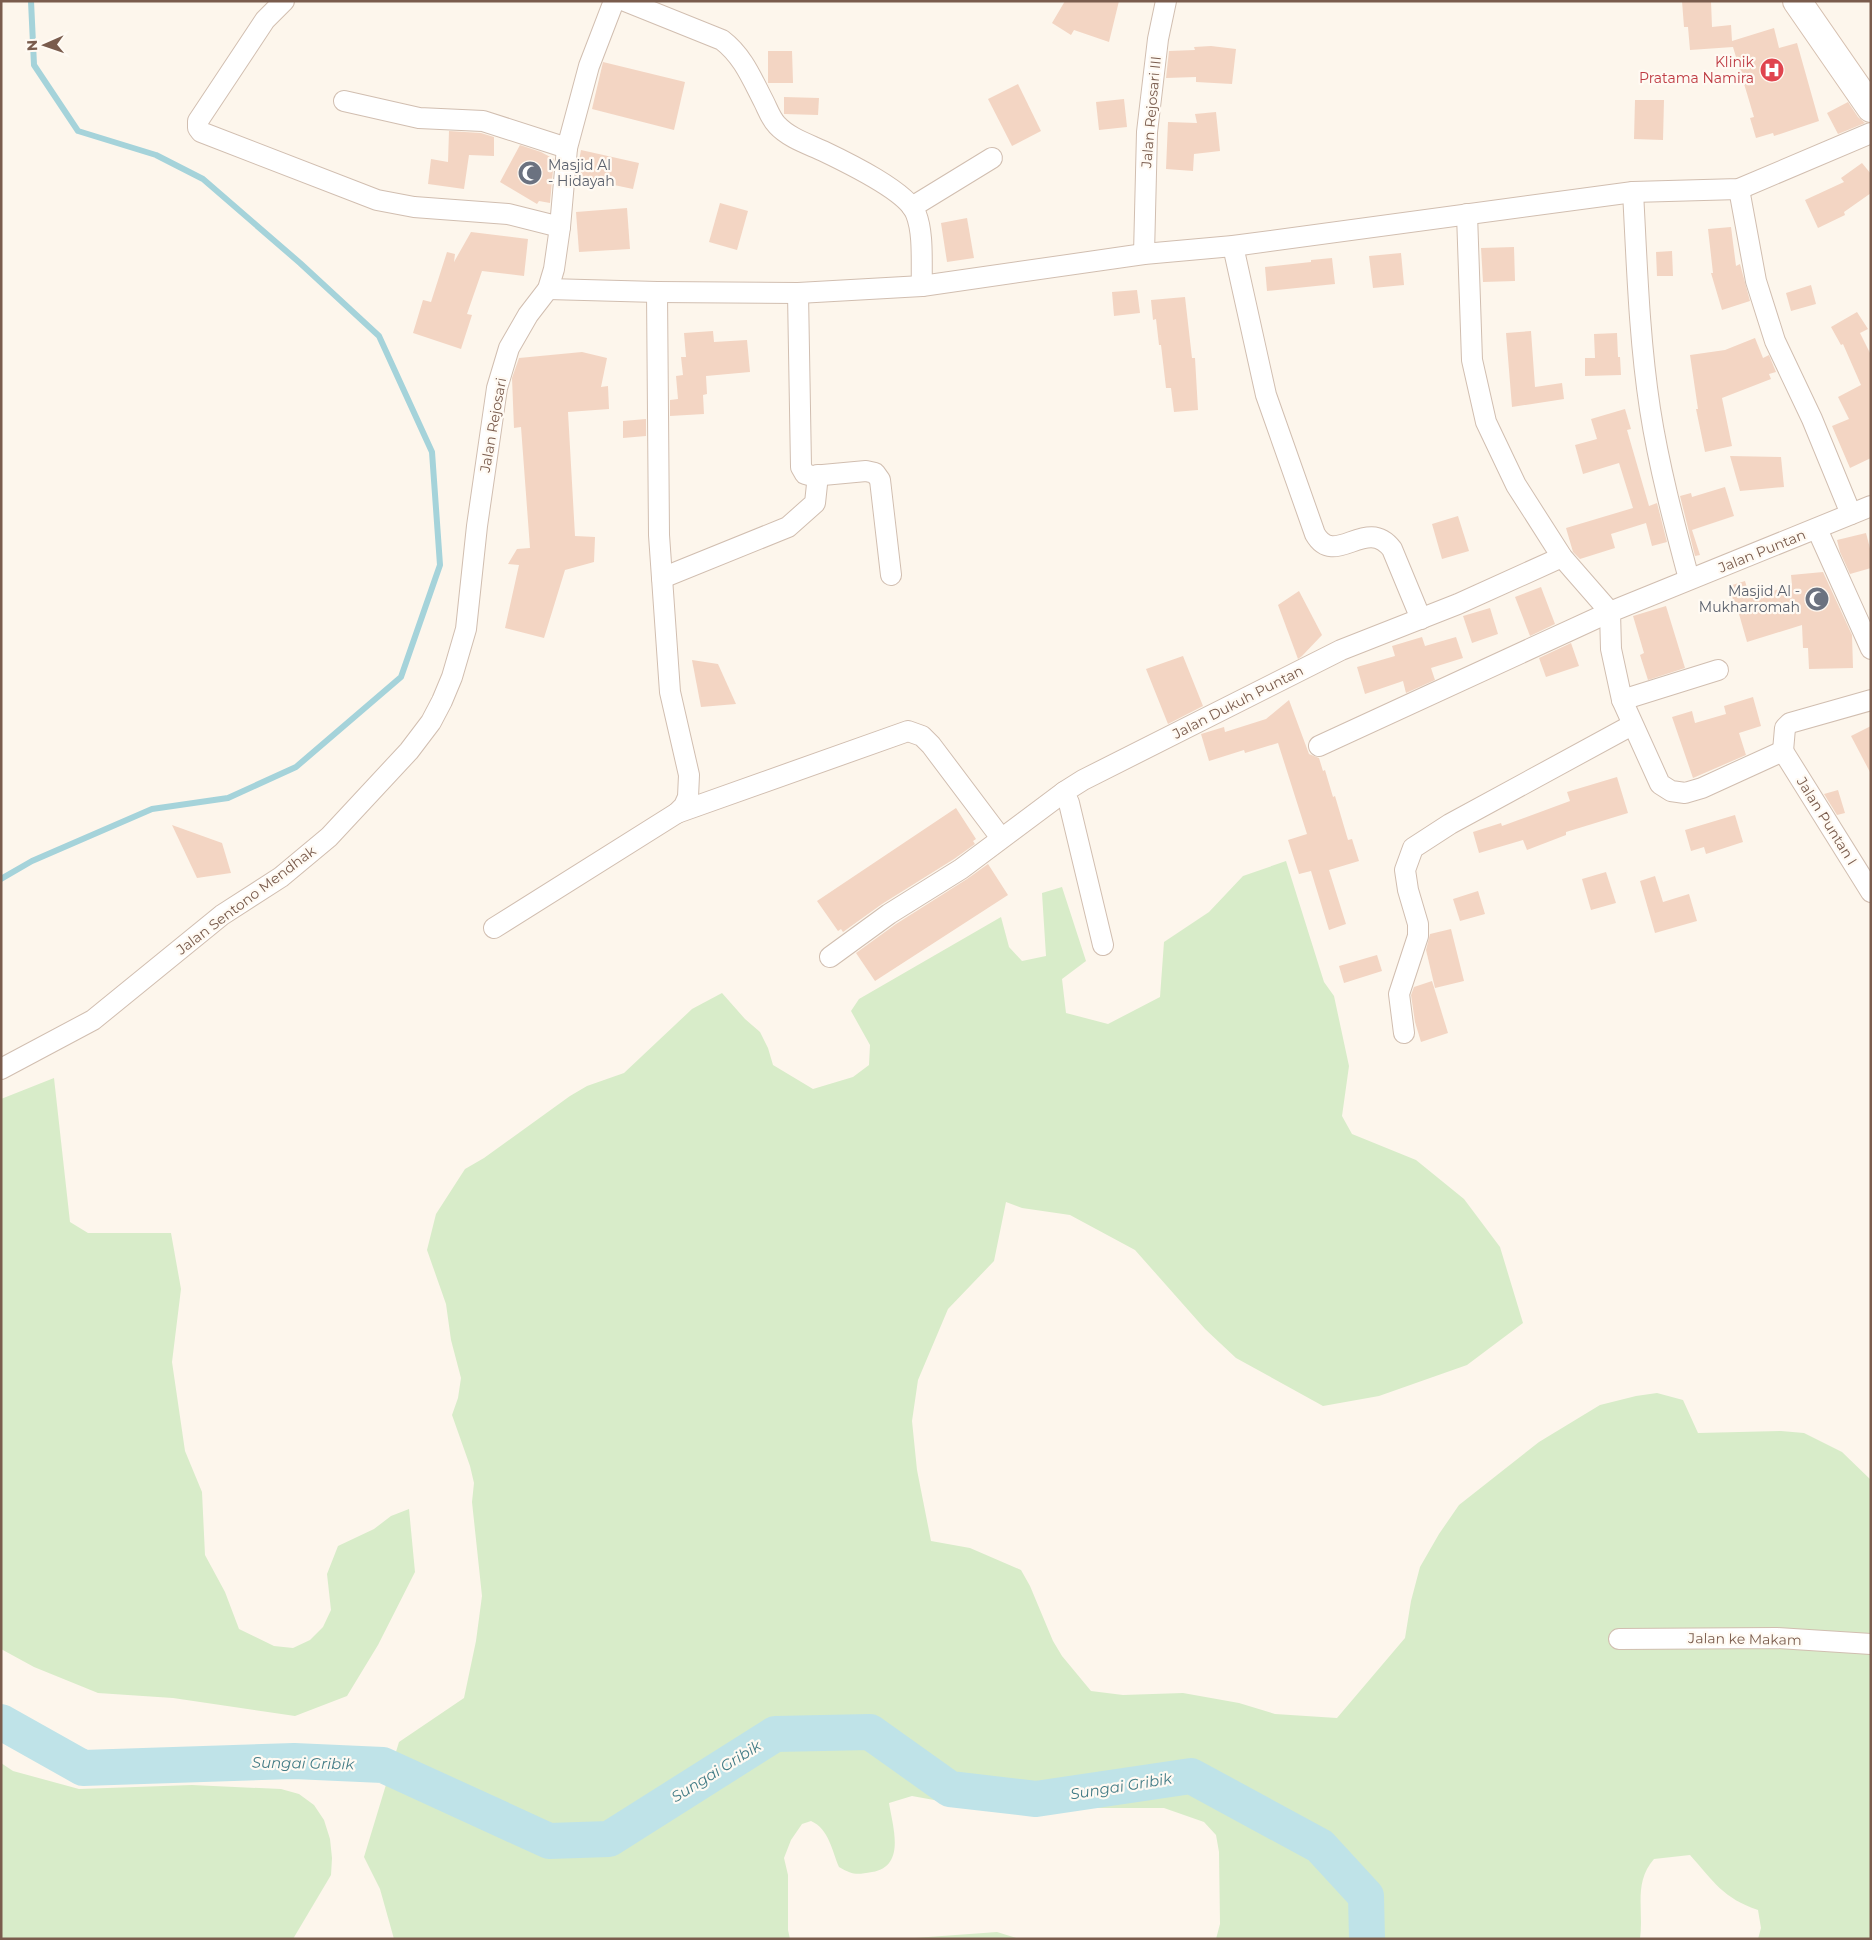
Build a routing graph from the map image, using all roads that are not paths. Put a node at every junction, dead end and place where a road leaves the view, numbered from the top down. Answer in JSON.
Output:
{"nodes":[{"id":1,"x":284,"y":1,"type":"edge"},
{"id":2,"x":1166,"y":1,"type":"edge"},
{"id":3,"x":1797,"y":1,"type":"edge"},
{"id":4,"x":615,"y":2,"type":"edge"},
{"id":5,"x":344,"y":101,"type":"dead end"},
{"id":6,"x":1871,"y":108,"type":"edge"},
{"id":7,"x":1871,"y":132,"type":"edge"},
{"id":8,"x":567,"y":148,"type":"junction"},
{"id":9,"x":992,"y":158,"type":"dead end"},
{"id":10,"x":1739,"y":189,"type":"junction"},
{"id":11,"x":1633,"y":192,"type":"junction"},
{"id":12,"x":912,"y":207,"type":"junction"},
{"id":13,"x":1467,"y":214,"type":"junction"},
{"id":14,"x":560,"y":227,"type":"junction"},
{"id":15,"x":1233,"y":246,"type":"junction"},
{"id":16,"x":1144,"y":254,"type":"junction"},
{"id":17,"x":922,"y":286,"type":"junction"},
{"id":18,"x":548,"y":289,"type":"junction"},
{"id":19,"x":657,"y":292,"type":"junction"},
{"id":20,"x":798,"y":292,"type":"junction"},
{"id":21,"x":818,"y":475,"type":"junction"},
{"id":22,"x":1871,"y":506,"type":"edge"},
{"id":23,"x":1852,"y":514,"type":"junction"},
{"id":24,"x":1817,"y":529,"type":"junction"},
{"id":25,"x":1562,"y":557,"type":"junction"},
{"id":26,"x":891,"y":574,"type":"dead end"},
{"id":27,"x":662,"y":578,"type":"junction"},
{"id":28,"x":1689,"y":579,"type":"junction"},
{"id":29,"x":1610,"y":612,"type":"junction"},
{"id":30,"x":1421,"y":618,"type":"junction"},
{"id":31,"x":466,"y":629,"type":"joint"},
{"id":32,"x":1871,"y":649,"type":"edge"},
{"id":33,"x":1718,"y":670,"type":"dead end"},
{"id":34,"x":1622,"y":700,"type":"junction"},
{"id":35,"x":1871,"y":700,"type":"edge"},
{"id":36,"x":1632,"y":725,"type":"junction"},
{"id":37,"x":1319,"y":746,"type":"dead end"},
{"id":38,"x":1782,"y":750,"type":"junction"},
{"id":39,"x":1064,"y":792,"type":"junction"},
{"id":40,"x":677,"y":813,"type":"junction"},
{"id":41,"x":1001,"y":838,"type":"junction"},
{"id":42,"x":1871,"y":892,"type":"edge"},
{"id":43,"x":494,"y":928,"type":"dead end"},
{"id":44,"x":1103,"y":945,"type":"dead end"},
{"id":45,"x":830,"y":957,"type":"dead end"},
{"id":46,"x":1404,"y":1034,"type":"dead end"},
{"id":47,"x":1,"y":1069,"type":"edge"},
{"id":48,"x":1619,"y":1638,"type":"dead end"},
{"id":49,"x":1871,"y":1644,"type":"edge"}],
"edges":[{"from":1,"to":14,"type":"street"},
{"from":2,"to":16,"type":"street","name":"Jalan Rejosari III"},
{"from":3,"to":6,"type":"main road"},
{"from":4,"to":8,"type":"street","name":"Jalan Rejosari"},
{"from":4,"to":12,"type":"street"},
{"from":5,"to":8,"type":"street"},
{"from":7,"to":10,"type":"street"},
{"from":8,"to":14,"type":"street","name":"Jalan Rejosari"},
{"from":9,"to":12,"type":"street"},
{"from":10,"to":11,"type":"street"},
{"from":10,"to":23,"type":"street"},
{"from":11,"to":13,"type":"street"},
{"from":11,"to":28,"type":"street"},
{"from":12,"to":17,"type":"street"},
{"from":13,"to":15,"type":"street"},
{"from":13,"to":25,"type":"street"},
{"from":14,"to":18,"type":"street","name":"Jalan Rejosari"},
{"from":15,"to":16,"type":"street"},
{"from":15,"to":30,"type":"street"},
{"from":16,"to":17,"type":"street"},
{"from":17,"to":20,"type":"street"},
{"from":18,"to":19,"type":"street"},
{"from":18,"to":31,"type":"street","name":"Jalan Rejosari"},
{"from":19,"to":20,"type":"street"},
{"from":19,"to":27,"type":"street"},
{"from":20,"to":21,"type":"street"},
{"from":21,"to":26,"type":"street"},
{"from":21,"to":27,"type":"street"},
{"from":22,"to":23,"type":"street","name":"Jalan Puntan"},
{"from":23,"to":24,"type":"street","name":"Jalan Puntan"},
{"from":24,"to":28,"type":"street","name":"Jalan Puntan"},
{"from":24,"to":32,"type":"street"},
{"from":25,"to":29,"type":"street"},
{"from":25,"to":30,"type":"street","name":"Jalan Dukuh Puntan"},
{"from":27,"to":40,"type":"street"},
{"from":28,"to":29,"type":"street","name":"Jalan Puntan"},
{"from":29,"to":34,"type":"street"},
{"from":29,"to":37,"type":"street","name":"Jalan Puntan"},
{"from":30,"to":39,"type":"street","name":"Jalan Dukuh Puntan"},
{"from":31,"to":47,"type":"street","name":"Jalan Sentono Mendhak"},
{"from":33,"to":34,"type":"street"},
{"from":34,"to":36,"type":"street"},
{"from":35,"to":38,"type":"street"},
{"from":36,"to":38,"type":"street"},
{"from":36,"to":46,"type":"street"},
{"from":38,"to":42,"type":"street","name":"Jalan Puntan I"},
{"from":39,"to":41,"type":"street","name":"Jalan Dukuh Puntan"},
{"from":39,"to":44,"type":"street"},
{"from":40,"to":41,"type":"street"},
{"from":40,"to":43,"type":"street"},
{"from":41,"to":45,"type":"street","name":"Jalan Dukuh Puntan"},
{"from":48,"to":49,"type":"street","name":"Jalan ke Makam"}]}
